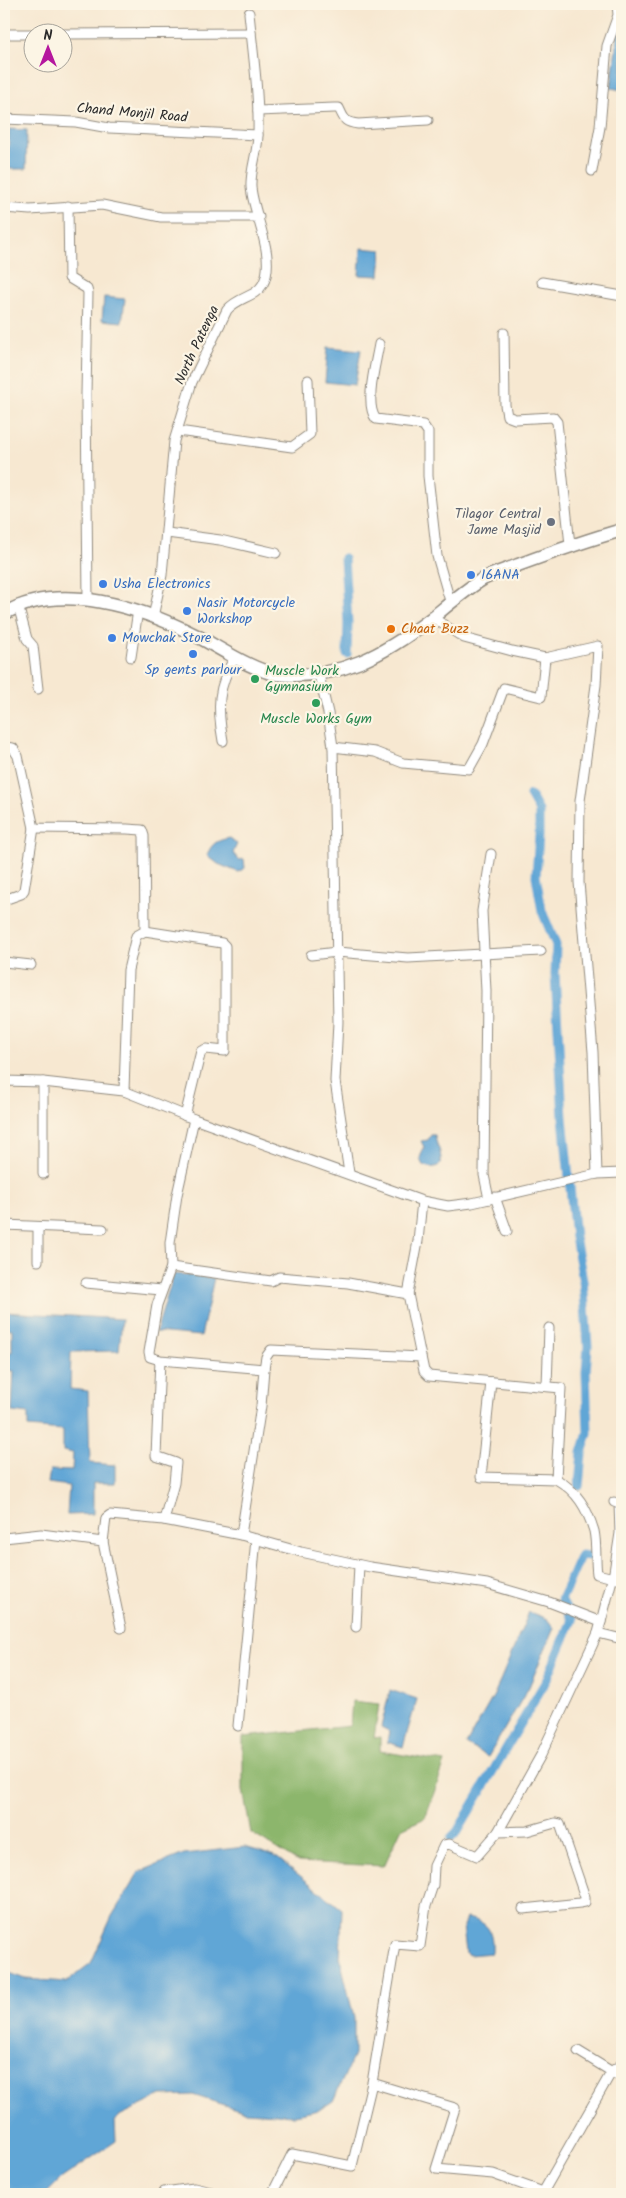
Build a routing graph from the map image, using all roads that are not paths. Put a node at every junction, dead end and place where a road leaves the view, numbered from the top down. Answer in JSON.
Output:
{"nodes":[{"id":1,"x":617,"y":4,"type":"edge"},
{"id":2,"x":249,"y":13,"type":"dead end"},
{"id":3,"x":251,"y":33,"type":"junction"},
{"id":4,"x":4,"y":34,"type":"edge"},
{"id":5,"x":22,"y":34,"type":"edge"},
{"id":6,"x":72,"y":34,"type":"edge"},
{"id":7,"x":258,"y":111,"type":"junction"},
{"id":8,"x":4,"y":119,"type":"edge"},
{"id":9,"x":428,"y":120,"type":"dead end"},
{"id":10,"x":258,"y":135,"type":"junction"},
{"id":11,"x":592,"y":171,"type":"dead end"},
{"id":12,"x":68,"y":206,"type":"junction"},
{"id":13,"x":4,"y":208,"type":"edge"},
{"id":14,"x":259,"y":216,"type":"junction"},
{"id":15,"x":542,"y":282,"type":"dead end"},
{"id":16,"x":622,"y":296,"type":"edge"},
{"id":17,"x":504,"y":333,"type":"dead end"},
{"id":18,"x":379,"y":344,"type":"dead end"},
{"id":19,"x":308,"y":380,"type":"dead end"},
{"id":20,"x":178,"y":431,"type":"junction"},
{"id":21,"x":622,"y":530,"type":"edge"},
{"id":22,"x":167,"y":533,"type":"junction"},
{"id":23,"x":570,"y":545,"type":"junction"},
{"id":24,"x":276,"y":553,"type":"dead end"},
{"id":25,"x":88,"y":600,"type":"junction"},
{"id":26,"x":450,"y":601,"type":"junction"},
{"id":27,"x":18,"y":605,"type":"junction"},
{"id":28,"x":138,"y":610,"type":"junction"},
{"id":29,"x":4,"y":614,"type":"edge"},
{"id":30,"x":153,"y":617,"type":"junction"},
{"id":31,"x":432,"y":617,"type":"junction"},
{"id":32,"x":131,"y":657,"type":"dead end"},
{"id":33,"x":235,"y":657,"type":"junction"},
{"id":34,"x":545,"y":658,"type":"junction"},
{"id":35,"x":319,"y":674,"type":"junction"},
{"id":36,"x":38,"y":689,"type":"dead end"},
{"id":37,"x":223,"y":741,"type":"dead end"},
{"id":38,"x":4,"y":747,"type":"edge"},
{"id":39,"x":333,"y":747,"type":"junction"},
{"id":40,"x":34,"y":828,"type":"junction"},
{"id":41,"x":491,"y":854,"type":"dead end"},
{"id":42,"x":4,"y":900,"type":"edge"},
{"id":43,"x":145,"y":931,"type":"junction"},
{"id":44,"x":541,"y":951,"type":"dead end"},
{"id":45,"x":337,"y":952,"type":"junction"},
{"id":46,"x":311,"y":955,"type":"dead end"},
{"id":47,"x":484,"y":955,"type":"junction"},
{"id":48,"x":4,"y":962,"type":"edge"},
{"id":49,"x":31,"y":965,"type":"dead end"},
{"id":50,"x":4,"y":1081,"type":"edge"},
{"id":51,"x":43,"y":1082,"type":"junction"},
{"id":52,"x":124,"y":1091,"type":"junction"},
{"id":53,"x":189,"y":1118,"type":"junction"},
{"id":54,"x":349,"y":1173,"type":"junction"},
{"id":55,"x":622,"y":1173,"type":"edge"},
{"id":56,"x":43,"y":1174,"type":"dead end"},
{"id":57,"x":597,"y":1174,"type":"junction"},
{"id":58,"x":492,"y":1198,"type":"junction"},
{"id":59,"x":422,"y":1201,"type":"junction"},
{"id":60,"x":4,"y":1225,"type":"edge"},
{"id":61,"x":38,"y":1226,"type":"junction"},
{"id":62,"x":103,"y":1229,"type":"dead end"},
{"id":63,"x":507,"y":1231,"type":"dead end"},
{"id":64,"x":38,"y":1261,"type":"dead end"},
{"id":65,"x":171,"y":1267,"type":"junction"},
{"id":66,"x":86,"y":1283,"type":"dead end"},
{"id":67,"x":161,"y":1290,"type":"junction"},
{"id":68,"x":408,"y":1294,"type":"junction"},
{"id":69,"x":549,"y":1328,"type":"dead end"},
{"id":70,"x":421,"y":1357,"type":"junction"},
{"id":71,"x":160,"y":1360,"type":"junction"},
{"id":72,"x":264,"y":1369,"type":"junction"},
{"id":73,"x":490,"y":1382,"type":"junction"},
{"id":74,"x":548,"y":1386,"type":"junction"},
{"id":75,"x":556,"y":1479,"type":"junction"},
{"id":76,"x":614,"y":1502,"type":"dead end"},
{"id":77,"x":164,"y":1520,"type":"junction"},
{"id":78,"x":241,"y":1534,"type":"junction"},
{"id":79,"x":4,"y":1538,"type":"edge"},
{"id":80,"x":256,"y":1539,"type":"junction"},
{"id":81,"x":103,"y":1542,"type":"junction"},
{"id":82,"x":359,"y":1564,"type":"junction"},
{"id":83,"x":612,"y":1579,"type":"junction"},
{"id":84,"x":622,"y":1580,"type":"edge"},
{"id":85,"x":601,"y":1622,"type":"junction"},
{"id":86,"x":356,"y":1627,"type":"dead end"},
{"id":87,"x":121,"y":1628,"type":"dead end"},
{"id":88,"x":598,"y":1633,"type":"junction"},
{"id":89,"x":622,"y":1639,"type":"edge"},
{"id":90,"x":238,"y":1726,"type":"dead end"},
{"id":91,"x":498,"y":1832,"type":"junction"},
{"id":92,"x":522,"y":1909,"type":"dead end"},
{"id":93,"x":578,"y":2051,"type":"dead end"},
{"id":94,"x":622,"y":2064,"type":"edge"},
{"id":95,"x":612,"y":2071,"type":"junction"},
{"id":96,"x":622,"y":2078,"type":"edge"},
{"id":97,"x":372,"y":2083,"type":"junction"},
{"id":98,"x":164,"y":2192,"type":"dead end"},
{"id":99,"x":542,"y":2193,"type":"edge"},
{"id":100,"x":220,"y":2194,"type":"edge"},
{"id":101,"x":272,"y":2194,"type":"edge"}],
"edges":[{"from":1,"to":11,"type":"street"},
{"from":2,"to":3,"type":"street","name":"North Patenga"},
{"from":3,"to":6,"type":"street"},
{"from":3,"to":7,"type":"street","name":"North Patenga"},
{"from":4,"to":5,"type":"street"},
{"from":7,"to":9,"type":"street"},
{"from":7,"to":10,"type":"street","name":"North Patenga"},
{"from":8,"to":10,"type":"street","name":"Chand Monjil Road"},
{"from":10,"to":14,"type":"street","name":"North Patenga"},
{"from":12,"to":13,"type":"street"},
{"from":12,"to":14,"type":"street"},
{"from":12,"to":25,"type":"street"},
{"from":14,"to":20,"type":"street","name":"North Patenga"},
{"from":15,"to":16,"type":"street"},
{"from":17,"to":23,"type":"street"},
{"from":18,"to":26,"type":"street"},
{"from":19,"to":20,"type":"street"},
{"from":20,"to":22,"type":"street","name":"North Patenga"},
{"from":21,"to":23,"type":"highway"},
{"from":22,"to":24,"type":"street"},
{"from":22,"to":30,"type":"street","name":"North Patenga"},
{"from":23,"to":26,"type":"highway"},
{"from":25,"to":27,"type":"highway"},
{"from":25,"to":28,"type":"highway"},
{"from":26,"to":31,"type":"highway"},
{"from":27,"to":29,"type":"highway"},
{"from":27,"to":36,"type":"street"},
{"from":28,"to":30,"type":"highway"},
{"from":28,"to":32,"type":"street"},
{"from":30,"to":33,"type":"highway"},
{"from":31,"to":34,"type":"street"},
{"from":31,"to":35,"type":"highway"},
{"from":33,"to":35,"type":"highway"},
{"from":33,"to":37,"type":"street"},
{"from":34,"to":39,"type":"street"},
{"from":34,"to":57,"type":"street"},
{"from":35,"to":39,"type":"street"},
{"from":38,"to":40,"type":"street"},
{"from":39,"to":45,"type":"street"},
{"from":40,"to":42,"type":"street"},
{"from":40,"to":43,"type":"street"},
{"from":41,"to":47,"type":"street"},
{"from":43,"to":52,"type":"street"},
{"from":43,"to":53,"type":"street"},
{"from":44,"to":47,"type":"street"},
{"from":45,"to":46,"type":"street"},
{"from":45,"to":47,"type":"street"},
{"from":45,"to":54,"type":"street"},
{"from":47,"to":58,"type":"street"},
{"from":48,"to":49,"type":"street"},
{"from":50,"to":51,"type":"street"},
{"from":51,"to":52,"type":"street"},
{"from":51,"to":56,"type":"street"},
{"from":52,"to":53,"type":"street"},
{"from":53,"to":54,"type":"street"},
{"from":53,"to":65,"type":"street"},
{"from":54,"to":59,"type":"street"},
{"from":55,"to":57,"type":"street"},
{"from":57,"to":58,"type":"street"},
{"from":58,"to":59,"type":"street"},
{"from":58,"to":63,"type":"street"},
{"from":59,"to":68,"type":"street"},
{"from":60,"to":61,"type":"street"},
{"from":61,"to":62,"type":"street"},
{"from":61,"to":64,"type":"street"},
{"from":65,"to":67,"type":"street"},
{"from":65,"to":68,"type":"street"},
{"from":66,"to":67,"type":"street"},
{"from":67,"to":71,"type":"street"},
{"from":68,"to":70,"type":"street"},
{"from":69,"to":74,"type":"street"},
{"from":70,"to":72,"type":"street"},
{"from":70,"to":73,"type":"street"},
{"from":71,"to":72,"type":"street"},
{"from":71,"to":77,"type":"street"},
{"from":72,"to":78,"type":"street"},
{"from":73,"to":74,"type":"street"},
{"from":73,"to":75,"type":"street"},
{"from":74,"to":75,"type":"street"},
{"from":75,"to":83,"type":"street"},
{"from":76,"to":83,"type":"street"},
{"from":77,"to":78,"type":"street"},
{"from":77,"to":81,"type":"street"},
{"from":78,"to":80,"type":"street"},
{"from":79,"to":81,"type":"street"},
{"from":80,"to":82,"type":"street"},
{"from":80,"to":90,"type":"street"},
{"from":81,"to":87,"type":"street"},
{"from":82,"to":85,"type":"street"},
{"from":82,"to":86,"type":"street"},
{"from":83,"to":84,"type":"street"},
{"from":83,"to":85,"type":"street"},
{"from":85,"to":88,"type":"street"},
{"from":88,"to":89,"type":"street"},
{"from":88,"to":91,"type":"street"},
{"from":91,"to":92,"type":"street"},
{"from":91,"to":97,"type":"street"},
{"from":93,"to":95,"type":"street"},
{"from":94,"to":95,"type":"street"},
{"from":95,"to":96,"type":"street"},
{"from":95,"to":99,"type":"street"},
{"from":97,"to":99,"type":"street"},
{"from":97,"to":101,"type":"street"},
{"from":98,"to":100,"type":"street"}]}
